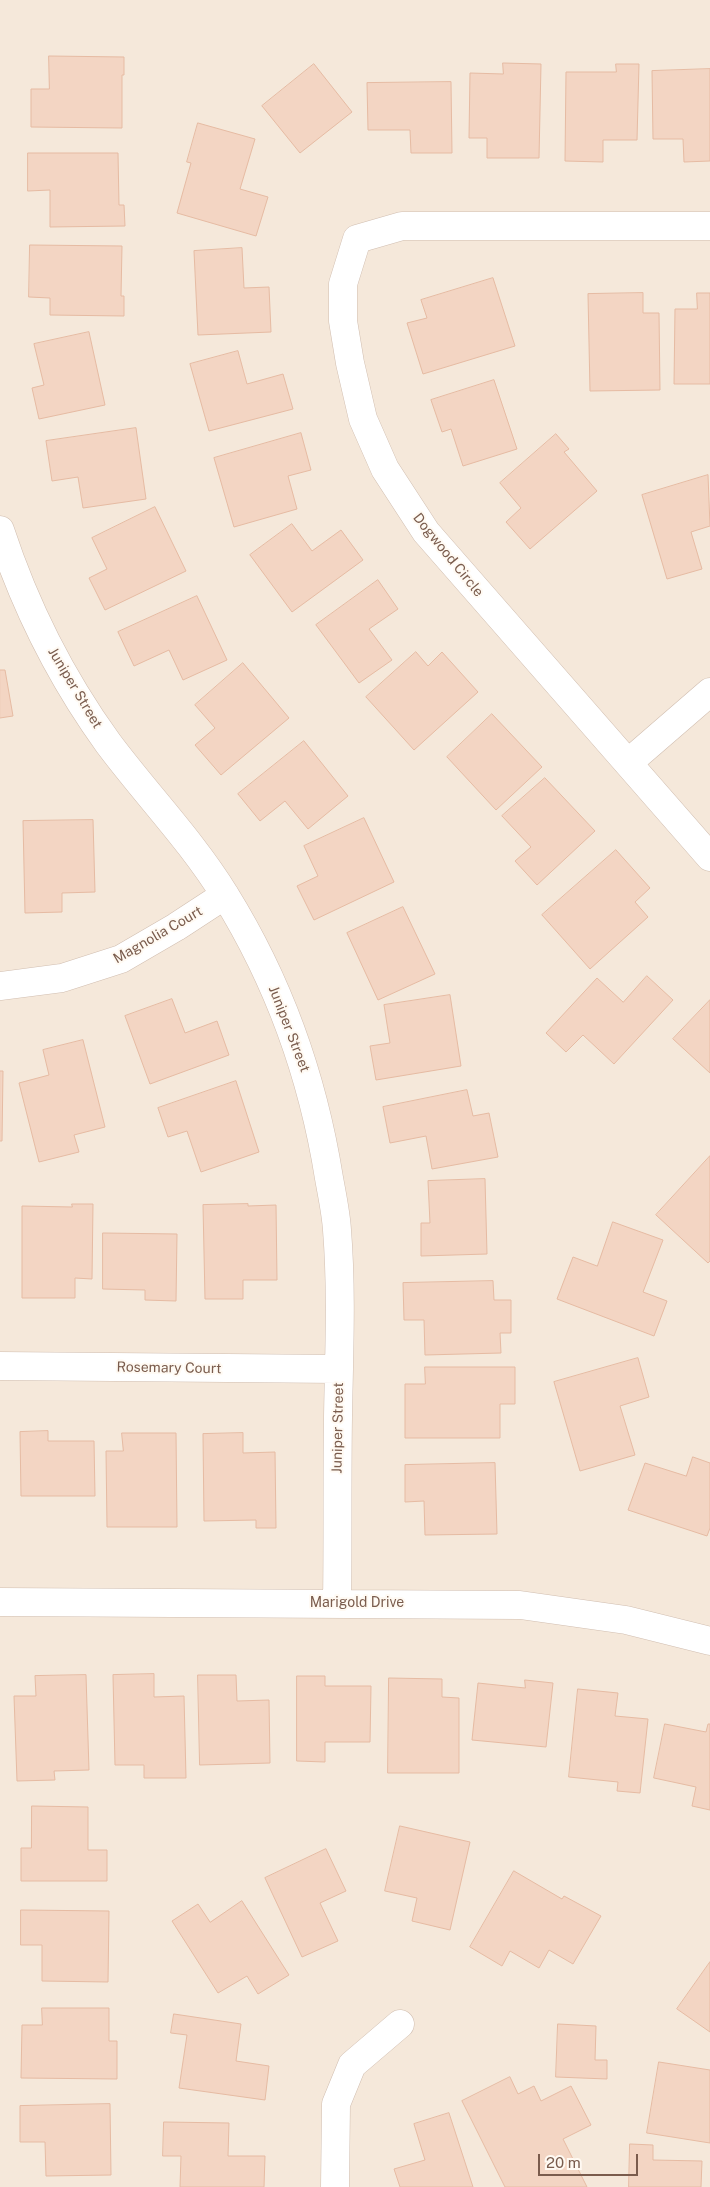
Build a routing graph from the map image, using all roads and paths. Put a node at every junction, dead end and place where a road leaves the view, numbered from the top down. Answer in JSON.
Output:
{"nodes":[{"id":1,"x":710,"y":226,"type":"edge"},
{"id":2,"x":0,"y":530,"type":"edge"},
{"id":3,"x":5,"y":564,"type":"edge"},
{"id":4,"x":710,"y":692,"type":"edge"},
{"id":5,"x":628,"y":763,"type":"junction"},
{"id":6,"x":710,"y":857,"type":"edge"},
{"id":7,"x":225,"y":895,"type":"junction"},
{"id":8,"x":0,"y":986,"type":"edge"},
{"id":9,"x":0,"y":1366,"type":"edge"},
{"id":10,"x":339,"y":1370,"type":"junction"},
{"id":11,"x":0,"y":1602,"type":"edge"},
{"id":12,"x":337,"y":1603,"type":"junction"},
{"id":13,"x":710,"y":1641,"type":"edge"},
{"id":14,"x":400,"y":2024,"type":"dead end"},
{"id":15,"x":335,"y":2187,"type":"edge"}],
"edges":[{"from":1,"to":5,"type":"street","name":"Dogwood Circle"},
{"from":2,"to":3,"type":"street","name":"Juniper Street"},
{"from":3,"to":7,"type":"street","name":"Juniper Street"},
{"from":4,"to":5,"type":"street"},
{"from":5,"to":6,"type":"street","name":"Dogwood Circle"},
{"from":7,"to":8,"type":"street","name":"Magnolia Court"},
{"from":7,"to":10,"type":"street","name":"Juniper Street"},
{"from":9,"to":10,"type":"street","name":"Rosemary Court"},
{"from":10,"to":12,"type":"street","name":"Juniper Street"},
{"from":11,"to":12,"type":"street","name":"Marigold Drive"},
{"from":12,"to":13,"type":"street","name":"Marigold Drive"},
{"from":14,"to":15,"type":"street"}]}
